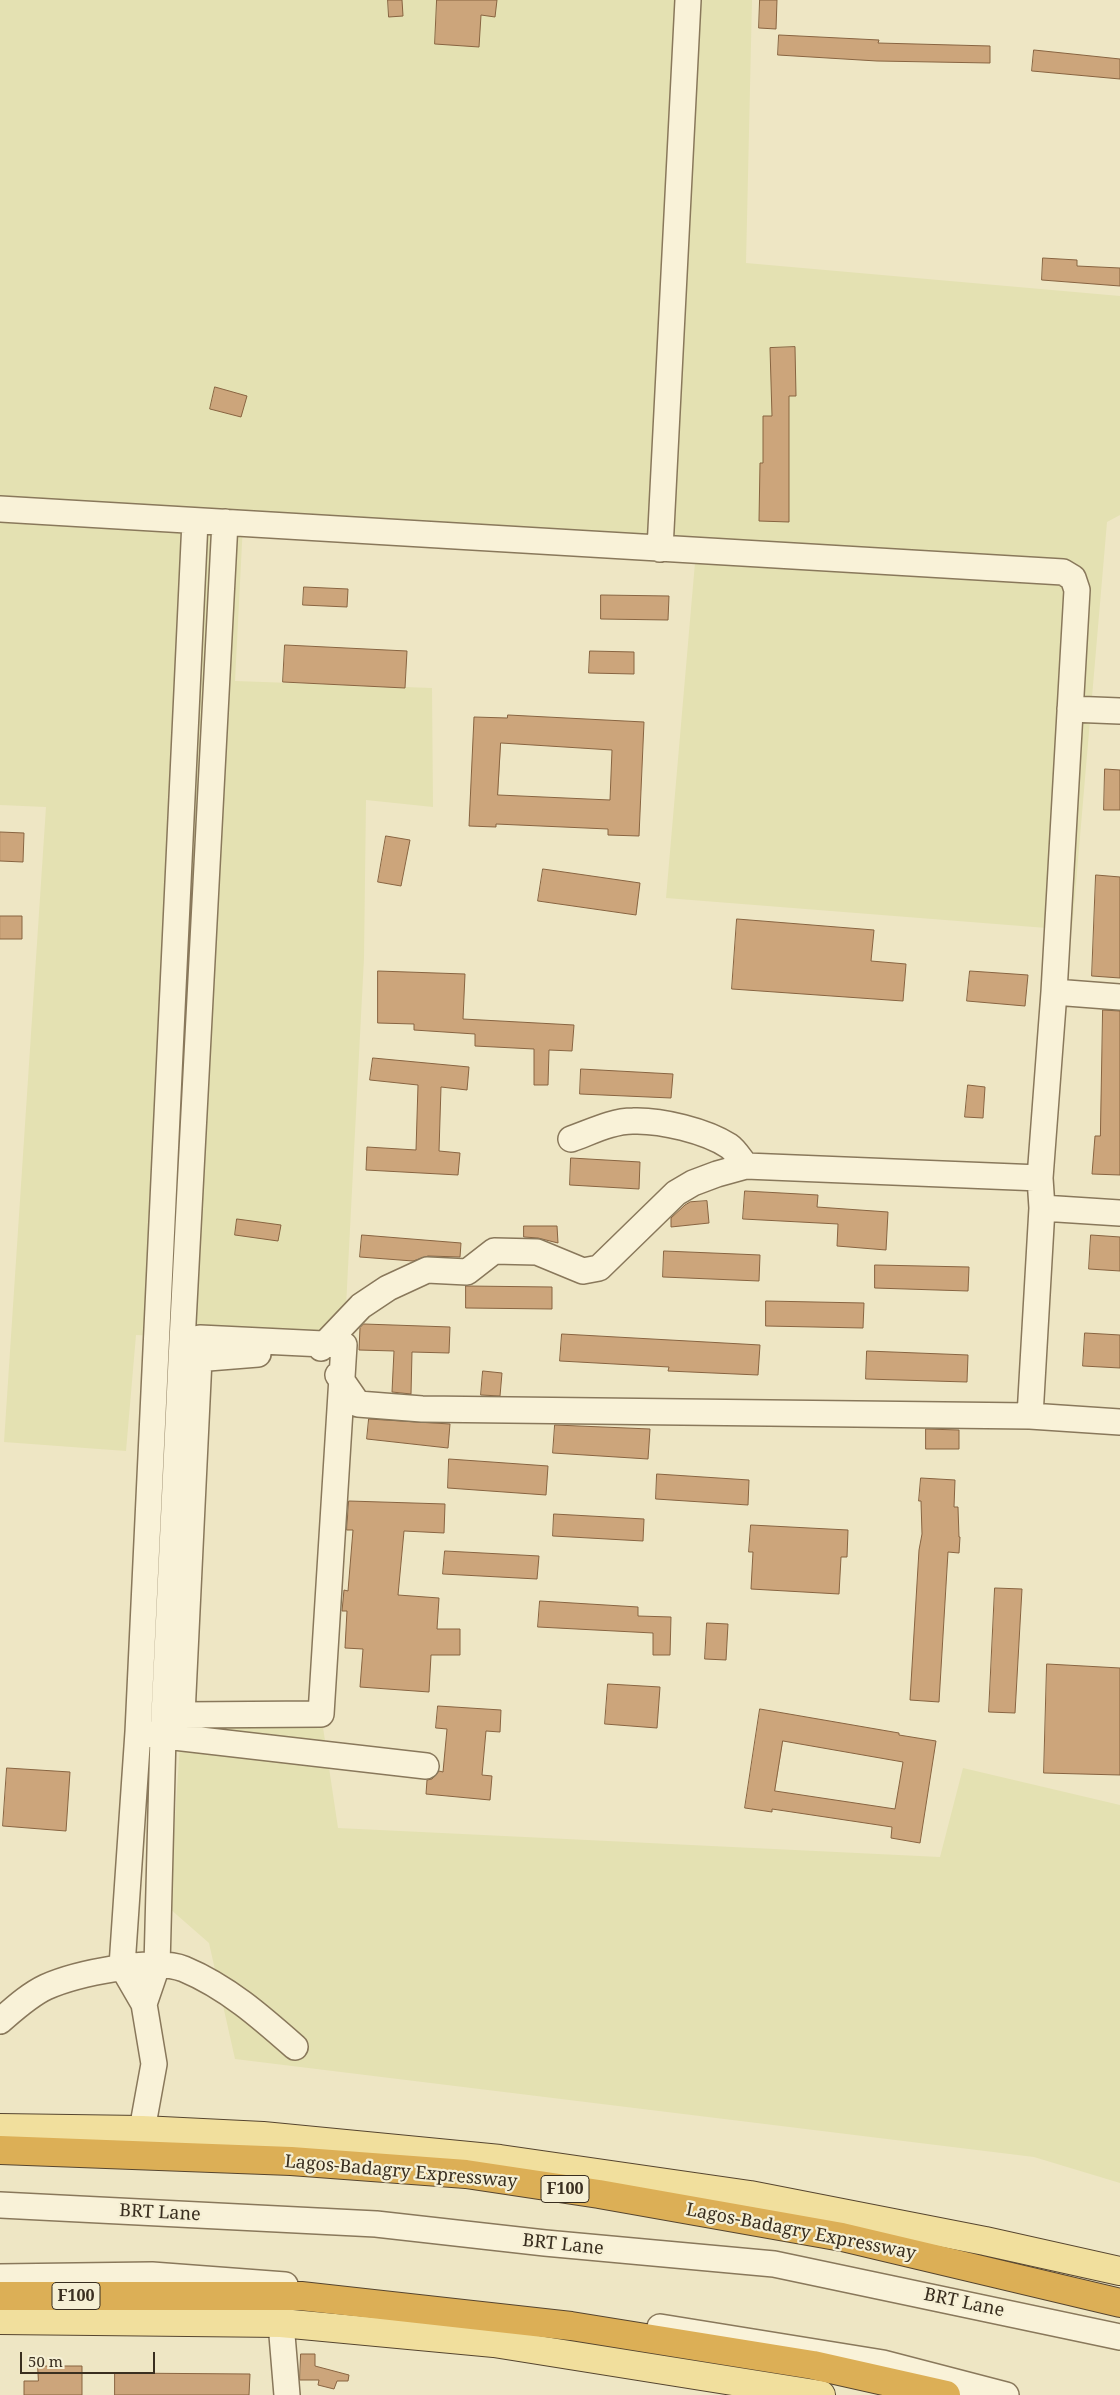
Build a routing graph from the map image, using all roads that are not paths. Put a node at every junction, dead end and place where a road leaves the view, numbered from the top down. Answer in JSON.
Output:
{"nodes":[{"id":1,"x":688,"y":0,"type":"edge"},
{"id":2,"x":0,"y":510,"type":"edge"},
{"id":3,"x":195,"y":520,"type":"junction"},
{"id":4,"x":225,"y":522,"type":"junction"},
{"id":5,"x":660,"y":550,"type":"junction"},
{"id":6,"x":1070,"y":709,"type":"junction"},
{"id":7,"x":1120,"y":711,"type":"edge"},
{"id":8,"x":1054,"y":992,"type":"junction"},
{"id":9,"x":1120,"y":997,"type":"edge"},
{"id":10,"x":571,"y":1139,"type":"dead end"},
{"id":11,"x":746,"y":1166,"type":"junction"},
{"id":12,"x":1040,"y":1178,"type":"junction"},
{"id":13,"x":1042,"y":1208,"type":"junction"},
{"id":14,"x":1120,"y":1213,"type":"edge"},
{"id":15,"x":320,"y":1348,"type":"junction"},
{"id":16,"x":155,"y":1359,"type":"junction"},
{"id":17,"x":180,"y":1361,"type":"junction"},
{"id":18,"x":1030,"y":1416,"type":"junction"},
{"id":19,"x":1120,"y":1422,"type":"edge"},
{"id":20,"x":182,"y":1715,"type":"joint"},
{"id":21,"x":138,"y":1732,"type":"junction"},
{"id":22,"x":163,"y":1735,"type":"junction"},
{"id":23,"x":426,"y":1766,"type":"dead end"},
{"id":24,"x":122,"y":1966,"type":"junction"},
{"id":25,"x":157,"y":1966,"type":"junction"},
{"id":26,"x":144,"y":2004,"type":"junction"},
{"id":27,"x":0,"y":2021,"type":"edge"},
{"id":28,"x":295,"y":2048,"type":"dead end"},
{"id":29,"x":0,"y":2128,"type":"edge"},
{"id":30,"x":142,"y":2130,"type":"junction"},
{"id":31,"x":0,"y":2150,"type":"edge"},
{"id":32,"x":0,"y":2205,"type":"edge"},
{"id":33,"x":1120,"y":2271,"type":"edge"},
{"id":34,"x":0,"y":2277,"type":"edge"},
{"id":35,"x":0,"y":2296,"type":"edge"},
{"id":36,"x":153,"y":2297,"type":"junction"},
{"id":37,"x":1120,"y":2303,"type":"edge"},
{"id":38,"x":0,"y":2306,"type":"edge"},
{"id":39,"x":0,"y":2320,"type":"edge"},
{"id":40,"x":280,"y":2323,"type":"junction"},
{"id":41,"x":1120,"y":2337,"type":"edge"},
{"id":42,"x":287,"y":2395,"type":"edge"},
{"id":43,"x":822,"y":2395,"type":"edge"},
{"id":44,"x":946,"y":2395,"type":"edge"},
{"id":45,"x":1006,"y":2395,"type":"edge"}],
"edges":[{"from":1,"to":5,"type":"street"},
{"from":2,"to":3,"type":"street"},
{"from":3,"to":4,"type":"street"},
{"from":3,"to":16,"type":"street"},
{"from":4,"to":5,"type":"street"},
{"from":4,"to":17,"type":"street"},
{"from":5,"to":6,"type":"street"},
{"from":6,"to":7,"type":"street"},
{"from":6,"to":8,"type":"street"},
{"from":8,"to":9,"type":"street"},
{"from":8,"to":12,"type":"street"},
{"from":10,"to":11,"type":"street"},
{"from":11,"to":12,"type":"street"},
{"from":11,"to":15,"type":"street"},
{"from":12,"to":13,"type":"street"},
{"from":13,"to":14,"type":"street"},
{"from":13,"to":18,"type":"street"},
{"from":15,"to":17,"type":"street"},
{"from":15,"to":18,"type":"street"},
{"from":16,"to":17,"type":"street"},
{"from":16,"to":21,"type":"street"},
{"from":17,"to":22,"type":"street"},
{"from":18,"to":19,"type":"street"},
{"from":20,"to":20,"type":"street"},
{"from":21,"to":22,"type":"street"},
{"from":21,"to":24,"type":"street"},
{"from":22,"to":23,"type":"street"},
{"from":22,"to":25,"type":"street"},
{"from":24,"to":25,"type":"street"},
{"from":24,"to":26,"type":"street"},
{"from":24,"to":27,"type":"street"},
{"from":25,"to":26,"type":"street"},
{"from":25,"to":28,"type":"street"},
{"from":26,"to":30,"type":"street"},
{"from":29,"to":30,"type":"main road","name":"Lagos-Badagry Expressway"},
{"from":30,"to":33,"type":"main road","name":"Lagos-Badagry Expressway"},
{"from":31,"to":37,"type":"highway","name":"Lagos-Badagry Expressway","number":"F100"},
{"from":32,"to":41,"type":"street","name":"BRT Lane"},
{"from":34,"to":45,"type":"street"},
{"from":35,"to":36,"type":"highway","number":"F100"},
{"from":36,"to":38,"type":"highway"},
{"from":36,"to":44,"type":"highway","number":"F100"},
{"from":39,"to":40,"type":"main road"},
{"from":40,"to":42,"type":"street"},
{"from":40,"to":43,"type":"main road"}]}
